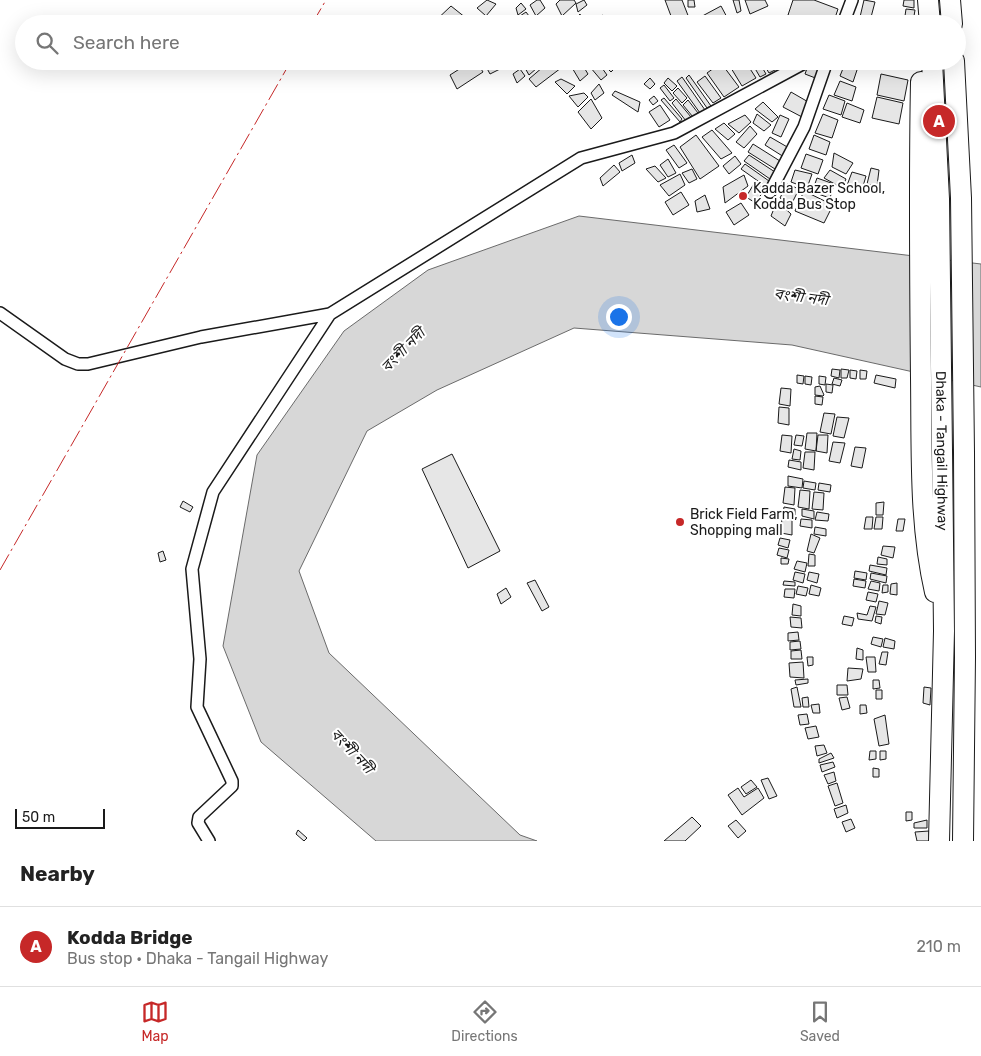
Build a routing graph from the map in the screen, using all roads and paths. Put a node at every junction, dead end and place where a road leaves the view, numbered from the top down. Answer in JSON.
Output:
{"nodes":[{"id":1,"x":852,"y":0,"type":"edge"},
{"id":2,"x":950,"y":0,"type":"edge"},
{"id":3,"x":846,"y":15,"type":"edge"},
{"id":4,"x":951,"y":15,"type":"edge"},
{"id":5,"x":791,"y":70,"type":"edge"},
{"id":6,"x":824,"y":70,"type":"edge"},
{"id":7,"x":921,"y":70,"type":"edge"},
{"id":8,"x":932,"y":70,"type":"edge"},
{"id":9,"x":954,"y":70,"type":"edge"},
{"id":10,"x":770,"y":192,"type":"dead end"},
{"id":11,"x":0,"y":313,"type":"edge"},
{"id":12,"x":330,"y":314,"type":"junction"},
{"id":13,"x":944,"y":631,"type":"junction"},
{"id":14,"x":209,"y":841,"type":"edge"},
{"id":15,"x":939,"y":841,"type":"edge"},
{"id":16,"x":963,"y":841,"type":"edge"}],
"edges":[{"from":1,"to":3,"type":"street"},
{"from":2,"to":4,"type":"highway"},
{"from":5,"to":12,"type":"street"},
{"from":6,"to":10,"type":"street"},
{"from":7,"to":13,"type":"highway"},
{"from":8,"to":13,"type":"highway","name":"Dhaka - Tangail Highway"},
{"from":9,"to":16,"type":"highway","name":"Dhaka - Tangail Highway"},
{"from":11,"to":12,"type":"street"},
{"from":12,"to":14,"type":"street"},
{"from":13,"to":15,"type":"highway","name":"Dhaka - Tangail Highway"}]}
